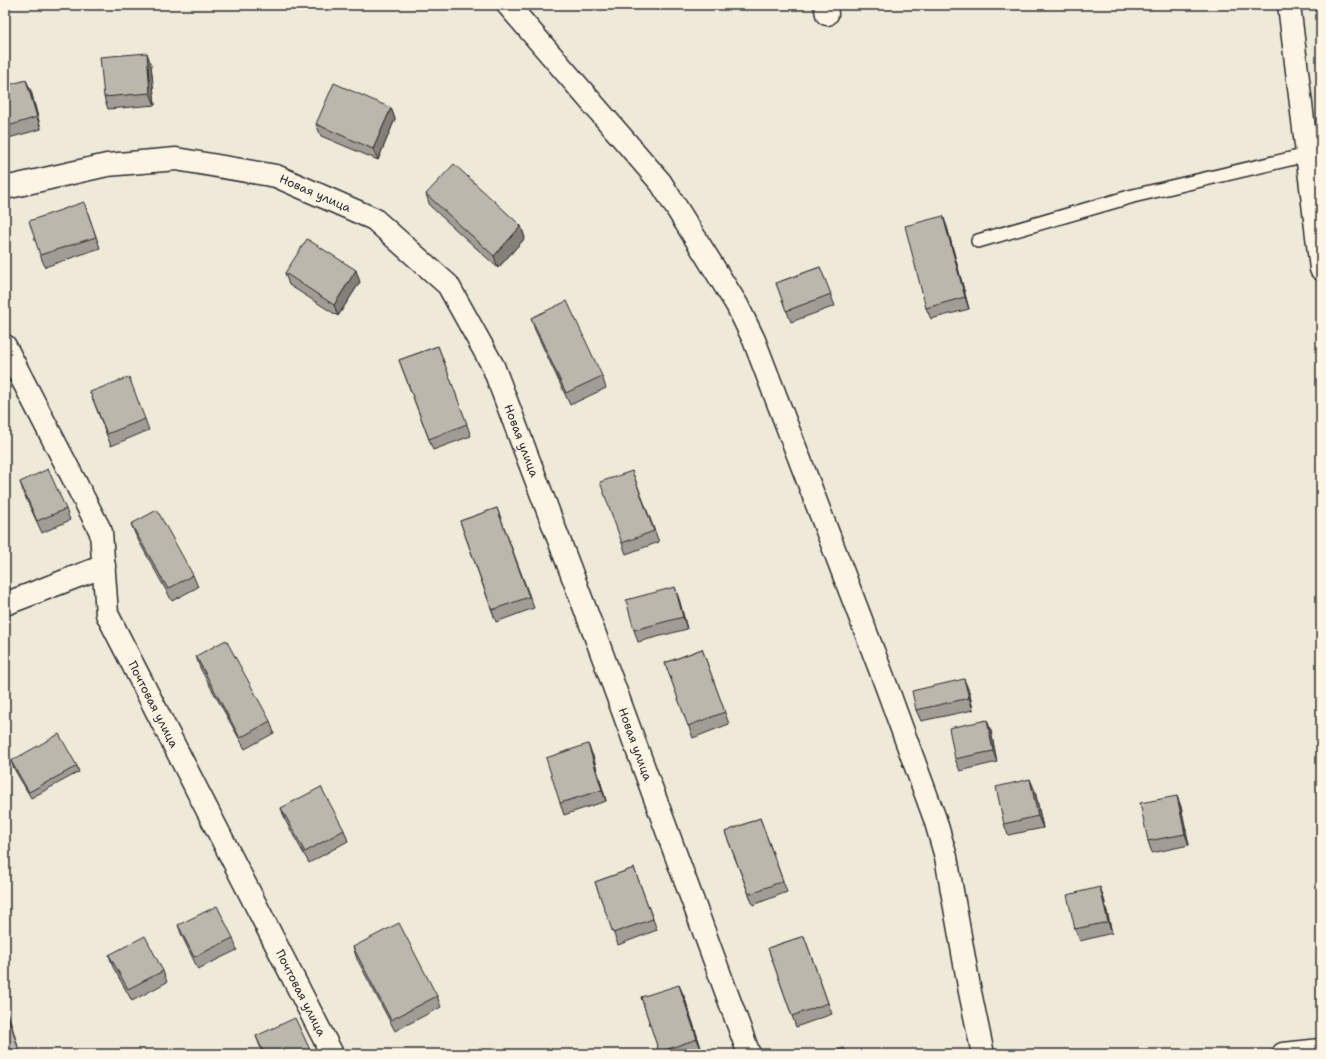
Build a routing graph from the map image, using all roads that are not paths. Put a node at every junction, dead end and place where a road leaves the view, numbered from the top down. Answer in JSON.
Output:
{"nodes":[{"id":1,"x":508,"y":5,"type":"edge"},
{"id":2,"x":1289,"y":5,"type":"edge"},
{"id":3,"x":1307,"y":155,"type":"junction"},
{"id":4,"x":5,"y":188,"type":"edge"},
{"id":5,"x":978,"y":241,"type":"dead end"},
{"id":6,"x":1321,"y":269,"type":"edge"},
{"id":7,"x":5,"y":346,"type":"edge"},
{"id":8,"x":104,"y":566,"type":"junction"},
{"id":9,"x":5,"y":604,"type":"edge"},
{"id":10,"x":1321,"y":1050,"type":"edge"},
{"id":11,"x":332,"y":1054,"type":"edge"},
{"id":12,"x":749,"y":1054,"type":"edge"},
{"id":13,"x":983,"y":1054,"type":"edge"},
{"id":14,"x":1285,"y":1054,"type":"edge"}],
"edges":[{"from":1,"to":13,"type":"street"},
{"from":2,"to":3,"type":"street"},
{"from":3,"to":5,"type":"lane"},
{"from":3,"to":6,"type":"street"},
{"from":4,"to":12,"type":"street","name":"Новая улица"},
{"from":7,"to":8,"type":"street","name":"Почтовая улица"},
{"from":8,"to":9,"type":"street"},
{"from":8,"to":11,"type":"street","name":"Почтовая улица"},
{"from":10,"to":14,"type":"street"}]}
